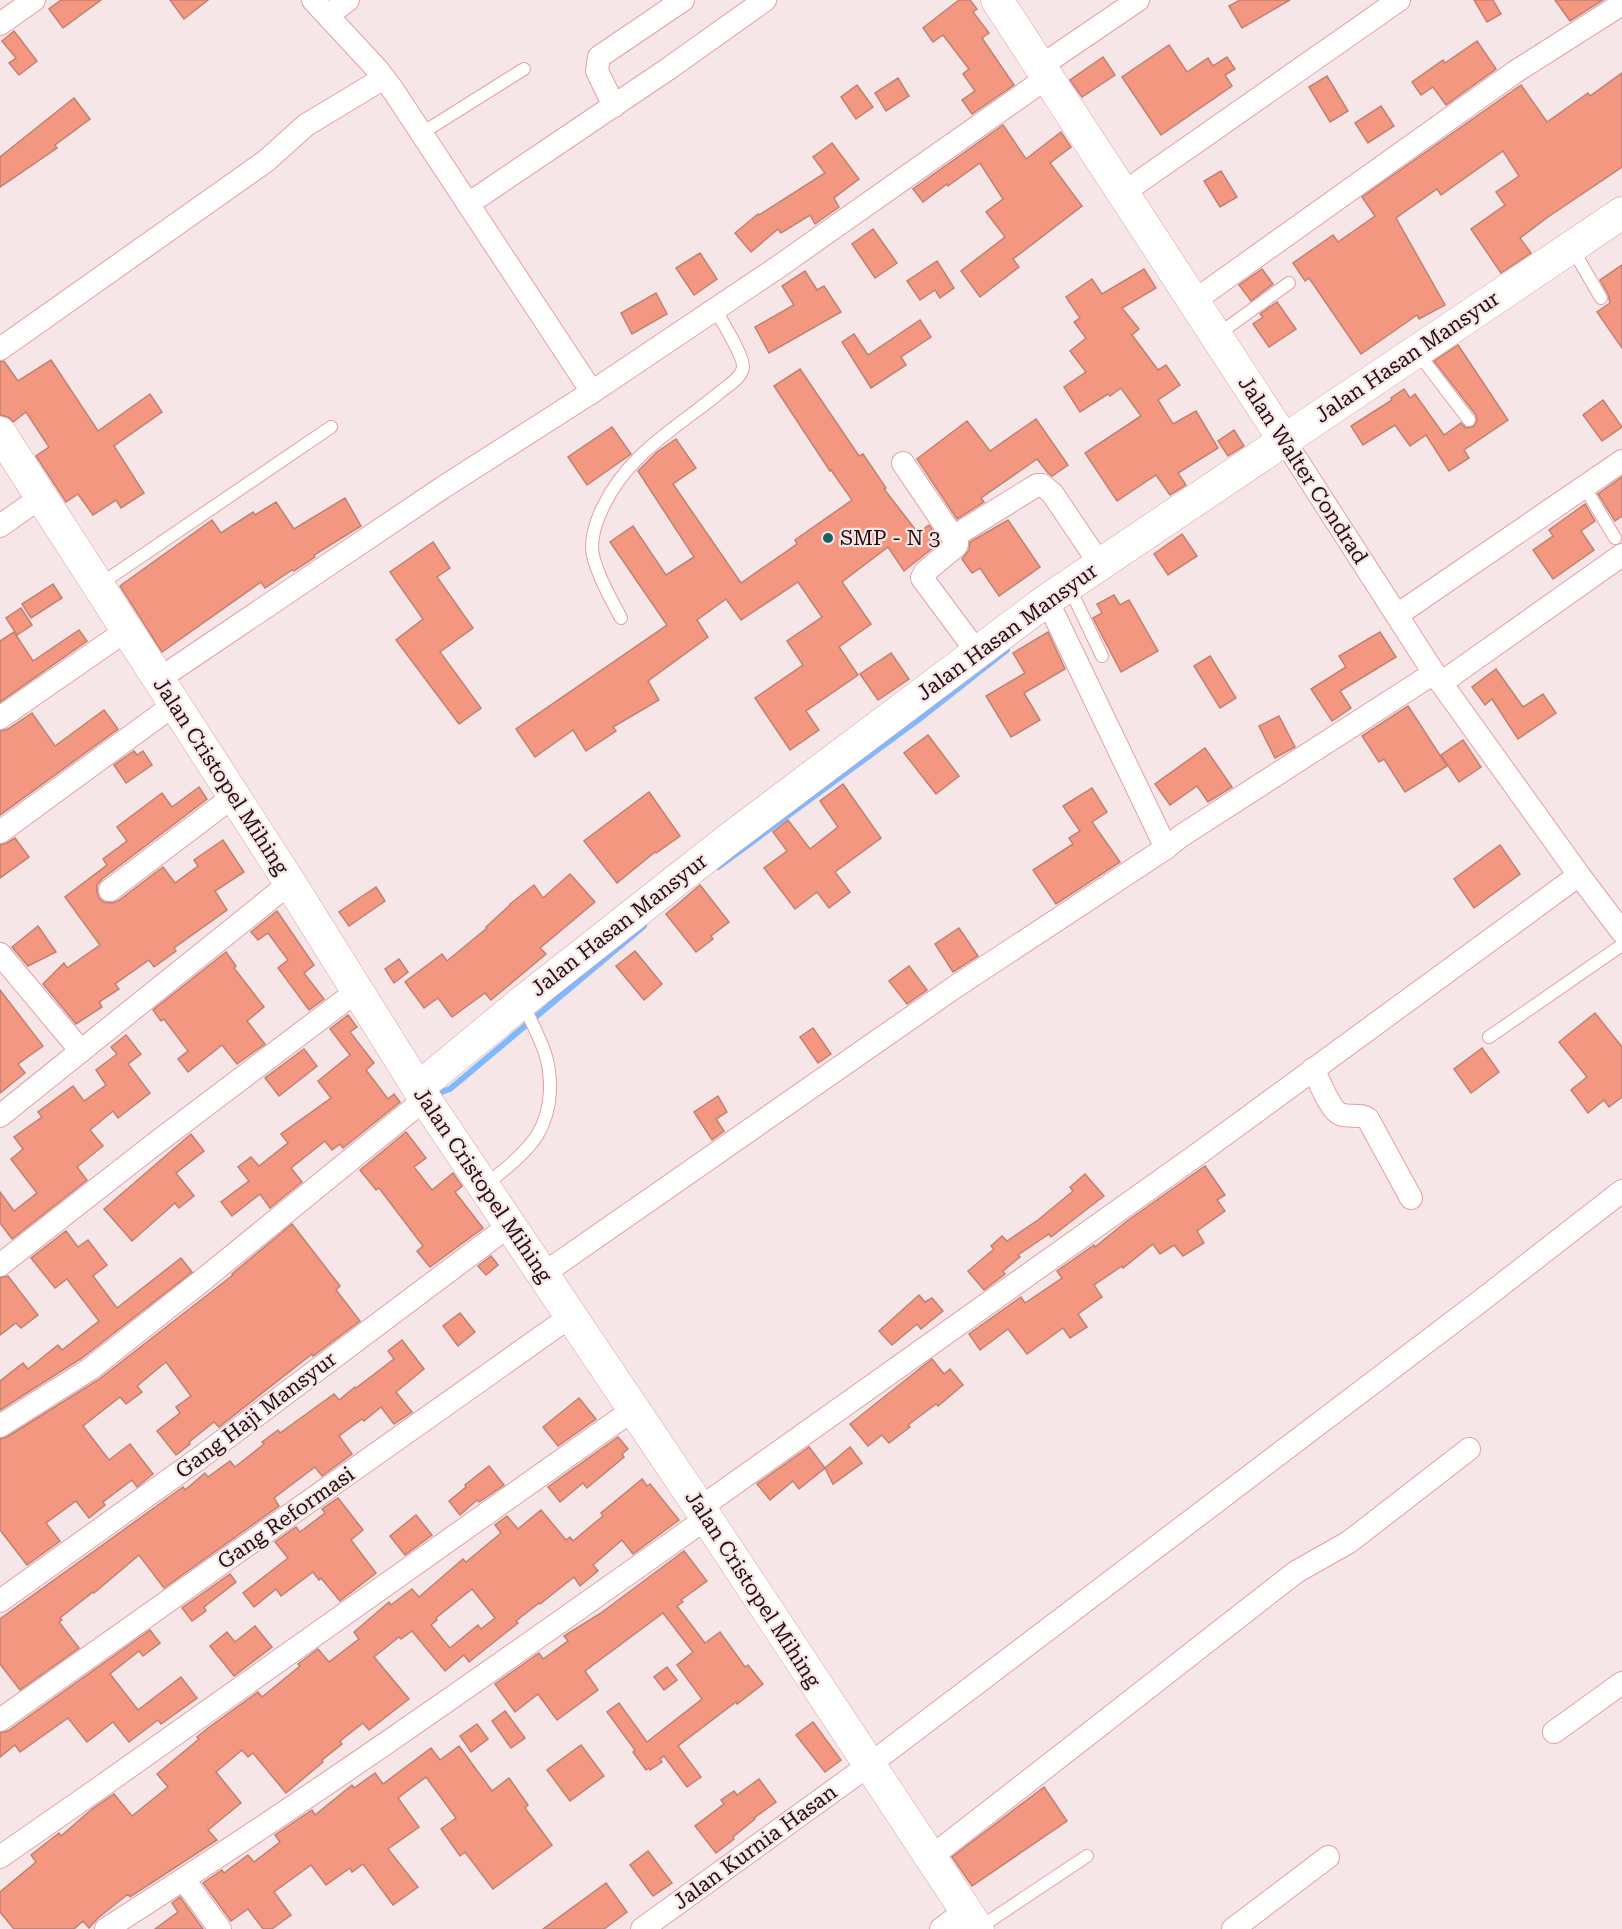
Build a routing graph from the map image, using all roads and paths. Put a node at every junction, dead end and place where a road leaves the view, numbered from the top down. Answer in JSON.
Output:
{"nodes":[{"id":1,"x":34,"y":0,"type":"edge"},
{"id":2,"x":348,"y":0,"type":"edge"},
{"id":3,"x":683,"y":0,"type":"edge"},
{"id":4,"x":765,"y":0,"type":"edge"},
{"id":5,"x":997,"y":0,"type":"edge"},
{"id":6,"x":1138,"y":0,"type":"edge"},
{"id":7,"x":1399,"y":0,"type":"edge"},
{"id":8,"x":1622,"y":4,"type":"edge"},
{"id":9,"x":321,"y":7,"type":"edge"},
{"id":10,"x":0,"y":24,"type":"edge"},
{"id":11,"x":524,"y":69,"type":"dead end"},
{"id":12,"x":1045,"y":71,"type":"junction"},
{"id":13,"x":384,"y":78,"type":"junction"},
{"id":14,"x":614,"y":106,"type":"junction"},
{"id":15,"x":422,"y":133,"type":"junction"},
{"id":16,"x":1123,"y":193,"type":"junction"},
{"id":17,"x":468,"y":204,"type":"junction"},
{"id":18,"x":1622,"y":213,"type":"edge"},
{"id":19,"x":1571,"y":247,"type":"junction"},
{"id":20,"x":1289,"y":283,"type":"dead end"},
{"id":21,"x":1601,"y":298,"type":"dead end"},
{"id":22,"x":1194,"y":301,"type":"junction"},
{"id":23,"x":715,"y":309,"type":"junction"},
{"id":24,"x":1216,"y":335,"type":"junction"},
{"id":25,"x":0,"y":349,"type":"edge"},
{"id":26,"x":1417,"y":351,"type":"junction"},
{"id":27,"x":592,"y":392,"type":"junction"},
{"id":28,"x":1469,"y":420,"type":"dead end"},
{"id":29,"x":331,"y":427,"type":"dead end"},
{"id":30,"x":0,"y":434,"type":"edge"},
{"id":31,"x":1284,"y":440,"type":"junction"},
{"id":32,"x":1622,"y":461,"type":"edge"},
{"id":33,"x":903,"y":463,"type":"dead end"},
{"id":34,"x":1584,"y":486,"type":"junction"},
{"id":35,"x":41,"y":497,"type":"junction"},
{"id":36,"x":0,"y":526,"type":"edge"},
{"id":37,"x":953,"y":537,"type":"junction"},
{"id":38,"x":1618,"y":547,"type":"edge"},
{"id":39,"x":1100,"y":564,"type":"junction"},
{"id":40,"x":98,"y":585,"type":"junction"},
{"id":41,"x":1058,"y":593,"type":"junction"},
{"id":42,"x":1397,"y":615,"type":"junction"},
{"id":43,"x":621,"y":618,"type":"dead end"},
{"id":44,"x":127,"y":630,"type":"junction"},
{"id":45,"x":977,"y":652,"type":"junction"},
{"id":46,"x":1102,"y":656,"type":"dead end"},
{"id":47,"x":1437,"y":678,"type":"junction"},
{"id":48,"x":167,"y":692,"type":"junction"},
{"id":49,"x":0,"y":718,"type":"edge"},
{"id":50,"x":234,"y":796,"type":"junction"},
{"id":51,"x":0,"y":832,"type":"edge"},
{"id":52,"x":1166,"y":848,"type":"junction"},
{"id":53,"x":1579,"y":875,"type":"junction"},
{"id":54,"x":290,"y":883,"type":"junction"},
{"id":55,"x":110,"y":890,"type":"dead end"},
{"id":56,"x":1622,"y":932,"type":"edge"},
{"id":57,"x":1622,"y":945,"type":"edge"},
{"id":58,"x":0,"y":954,"type":"edge"},
{"id":59,"x":357,"y":991,"type":"junction"},
{"id":60,"x":522,"y":1002,"type":"junction"},
{"id":61,"x":1489,"y":1037,"type":"dead end"},
{"id":62,"x":81,"y":1051,"type":"junction"},
{"id":63,"x":1313,"y":1069,"type":"junction"},
{"id":64,"x":422,"y":1093,"type":"junction"},
{"id":65,"x":0,"y":1116,"type":"edge"},
{"id":66,"x":484,"y":1186,"type":"junction"},
{"id":67,"x":1622,"y":1191,"type":"edge"},
{"id":68,"x":1411,"y":1198,"type":"dead end"},
{"id":69,"x":510,"y":1225,"type":"junction"},
{"id":70,"x":3,"y":1256,"type":"edge"},
{"id":71,"x":543,"y":1274,"type":"junction"},
{"id":72,"x":571,"y":1316,"type":"junction"},
{"id":73,"x":634,"y":1409,"type":"junction"},
{"id":74,"x":0,"y":1426,"type":"edge"},
{"id":75,"x":1469,"y":1449,"type":"dead end"},
{"id":76,"x":704,"y":1513,"type":"junction"},
{"id":77,"x":0,"y":1601,"type":"edge"},
{"id":78,"x":1622,"y":1683,"type":"edge"},
{"id":79,"x":0,"y":1720,"type":"edge"},
{"id":80,"x":1554,"y":1732,"type":"dead end"},
{"id":81,"x":869,"y":1765,"type":"junction"},
{"id":82,"x":1088,"y":1856,"type":"dead end"},
{"id":83,"x":0,"y":1857,"type":"edge"},
{"id":84,"x":931,"y":1857,"type":"junction"},
{"id":85,"x":1328,"y":1857,"type":"dead end"},
{"id":86,"x":183,"y":1880,"type":"junction"},
{"id":87,"x":974,"y":1923,"type":"edge"},
{"id":88,"x":106,"y":1929,"type":"edge"},
{"id":89,"x":220,"y":1929,"type":"edge"},
{"id":90,"x":642,"y":1929,"type":"edge"},
{"id":91,"x":941,"y":1929,"type":"edge"},
{"id":92,"x":1233,"y":1929,"type":"edge"}],
"edges":[{"from":1,"to":10,"type":"street"},
{"from":2,"to":9,"type":"street"},
{"from":3,"to":14,"type":"street"},
{"from":4,"to":14,"type":"street"},
{"from":5,"to":12,"type":"street","name":"Jalan Walter Condrad"},
{"from":6,"to":12,"type":"street"},
{"from":7,"to":16,"type":"street"},
{"from":8,"to":22,"type":"street"},
{"from":9,"to":13,"type":"street"},
{"from":11,"to":15,"type":"lane"},
{"from":12,"to":16,"type":"street","name":"Jalan Walter Condrad"},
{"from":12,"to":23,"type":"street"},
{"from":13,"to":15,"type":"street"},
{"from":13,"to":25,"type":"street"},
{"from":14,"to":17,"type":"street"},
{"from":15,"to":17,"type":"street"},
{"from":16,"to":22,"type":"street","name":"Jalan Walter Condrad"},
{"from":17,"to":27,"type":"street"},
{"from":18,"to":19,"type":"street","name":"Jalan Hasan Mansyur"},
{"from":19,"to":21,"type":"lane"},
{"from":19,"to":26,"type":"street","name":"Jalan Hasan Mansyur"},
{"from":20,"to":24,"type":"lane"},
{"from":22,"to":24,"type":"street","name":"Jalan Walter Condrad"},
{"from":23,"to":27,"type":"street"},
{"from":23,"to":43,"type":"lane"},
{"from":24,"to":31,"type":"street","name":"Jalan Walter Condrad"},
{"from":26,"to":28,"type":"lane"},
{"from":26,"to":31,"type":"street","name":"Jalan Hasan Mansyur"},
{"from":27,"to":48,"type":"street"},
{"from":29,"to":40,"type":"lane"},
{"from":30,"to":35,"type":"street","name":"Jalan Cristopel Mihing"},
{"from":31,"to":39,"type":"street","name":"Jalan Hasan Mansyur"},
{"from":31,"to":42,"type":"street","name":"Jalan Walter Condrad"},
{"from":32,"to":34,"type":"street"},
{"from":33,"to":37,"type":"street"},
{"from":34,"to":38,"type":"lane"},
{"from":34,"to":42,"type":"street"},
{"from":35,"to":36,"type":"street"},
{"from":35,"to":40,"type":"street","name":"Jalan Cristopel Mihing"},
{"from":37,"to":39,"type":"street"},
{"from":37,"to":45,"type":"street"},
{"from":38,"to":47,"type":"street"},
{"from":39,"to":41,"type":"street","name":"Jalan Hasan Mansyur"},
{"from":40,"to":44,"type":"street","name":"Jalan Cristopel Mihing"},
{"from":41,"to":45,"type":"street","name":"Jalan Hasan Mansyur"},
{"from":41,"to":46,"type":"lane"},
{"from":41,"to":52,"type":"street"},
{"from":42,"to":47,"type":"street","name":"Jalan Walter Condrad"},
{"from":44,"to":48,"type":"street","name":"Jalan Cristopel Mihing"},
{"from":44,"to":49,"type":"street"},
{"from":45,"to":60,"type":"street","name":"Jalan Hasan Mansyur"},
{"from":47,"to":52,"type":"street"},
{"from":47,"to":53,"type":"street","name":"Jalan Walter Condrad"},
{"from":48,"to":50,"type":"street","name":"Jalan Cristopel Mihing"},
{"from":48,"to":51,"type":"street"},
{"from":50,"to":54,"type":"street","name":"Jalan Cristopel Mihing"},
{"from":50,"to":55,"type":"street"},
{"from":52,"to":71,"type":"street"},
{"from":53,"to":56,"type":"street","name":"Jalan Walter Condrad"},
{"from":53,"to":63,"type":"street"},
{"from":54,"to":59,"type":"street","name":"Jalan Cristopel Mihing"},
{"from":54,"to":62,"type":"street"},
{"from":57,"to":61,"type":"lane"},
{"from":58,"to":62,"type":"street"},
{"from":59,"to":64,"type":"street","name":"Jalan Cristopel Mihing"},
{"from":59,"to":70,"type":"street"},
{"from":60,"to":64,"type":"street","name":"Jalan Hasan Mansyur"},
{"from":60,"to":66,"type":"lane"},
{"from":62,"to":65,"type":"street"},
{"from":63,"to":68,"type":"street"},
{"from":63,"to":76,"type":"street"},
{"from":64,"to":66,"type":"street","name":"Jalan Cristopel Mihing"},
{"from":64,"to":74,"type":"street"},
{"from":66,"to":69,"type":"street","name":"Jalan Cristopel Mihing"},
{"from":67,"to":81,"type":"street","name":"Jalan Kurnia Hasan"},
{"from":69,"to":71,"type":"street","name":"Jalan Cristopel Mihing"},
{"from":69,"to":77,"type":"street","name":"Gang Haji Mansyur"},
{"from":71,"to":72,"type":"street","name":"Jalan Cristopel Mihing"},
{"from":72,"to":73,"type":"street","name":"Jalan Cristopel Mihing"},
{"from":72,"to":79,"type":"street","name":"Gang Reformasi"},
{"from":73,"to":76,"type":"street","name":"Jalan Cristopel Mihing"},
{"from":73,"to":83,"type":"street"},
{"from":75,"to":84,"type":"street"},
{"from":76,"to":81,"type":"street","name":"Jalan Cristopel Mihing"},
{"from":76,"to":86,"type":"street"},
{"from":78,"to":80,"type":"street"},
{"from":81,"to":84,"type":"street","name":"Jalan Cristopel Mihing"},
{"from":81,"to":90,"type":"street","name":"Jalan Kurnia Hasan"},
{"from":82,"to":87,"type":"lane"},
{"from":84,"to":87,"type":"street","name":"Jalan Cristopel Mihing"},
{"from":85,"to":92,"type":"street"},
{"from":86,"to":88,"type":"street"},
{"from":86,"to":89,"type":"street"},
{"from":87,"to":91,"type":"street"}]}
